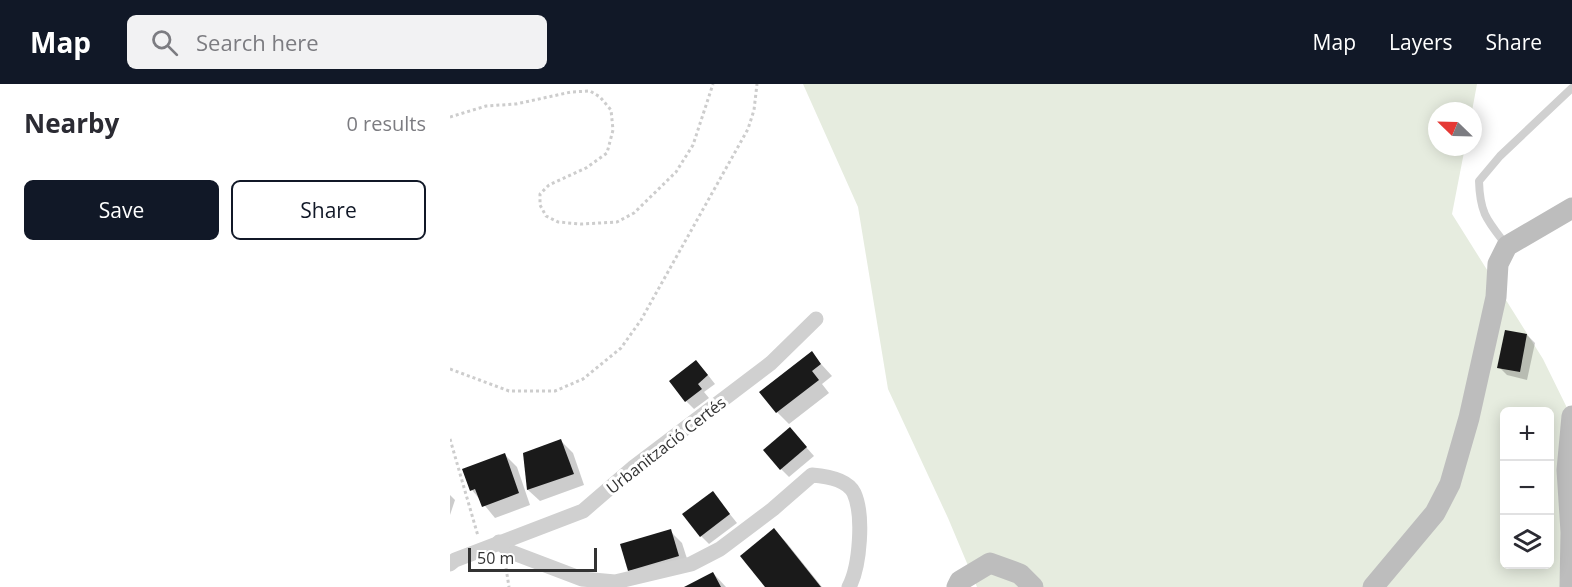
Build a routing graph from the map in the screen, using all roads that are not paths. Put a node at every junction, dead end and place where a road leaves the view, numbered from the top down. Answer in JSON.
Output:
{"nodes":[{"id":1,"x":1572,"y":88,"type":"edge"},
{"id":2,"x":1572,"y":208,"type":"edge"},
{"id":3,"x":1507,"y":246,"type":"junction"},
{"id":4,"x":816,"y":319,"type":"dead end"},
{"id":5,"x":1572,"y":416,"type":"edge"},
{"id":6,"x":499,"y":542,"type":"junction"},
{"id":7,"x":450,"y":564,"type":"edge"},
{"id":8,"x":849,"y":587,"type":"edge"},
{"id":9,"x":957,"y":587,"type":"edge"},
{"id":10,"x":1033,"y":587,"type":"edge"},
{"id":11,"x":1373,"y":587,"type":"edge"},
{"id":12,"x":1570,"y":587,"type":"edge"}],
"edges":[{"from":1,"to":3,"type":"lane"},
{"from":2,"to":3,"type":"main road"},
{"from":3,"to":11,"type":"main road"},
{"from":4,"to":6,"type":"street","name":"Urbanització Certés"},
{"from":5,"to":12,"type":"main road"},
{"from":6,"to":7,"type":"street","name":"Urbanització Certés"},
{"from":6,"to":8,"type":"street"},
{"from":9,"to":10,"type":"main road"}]}
